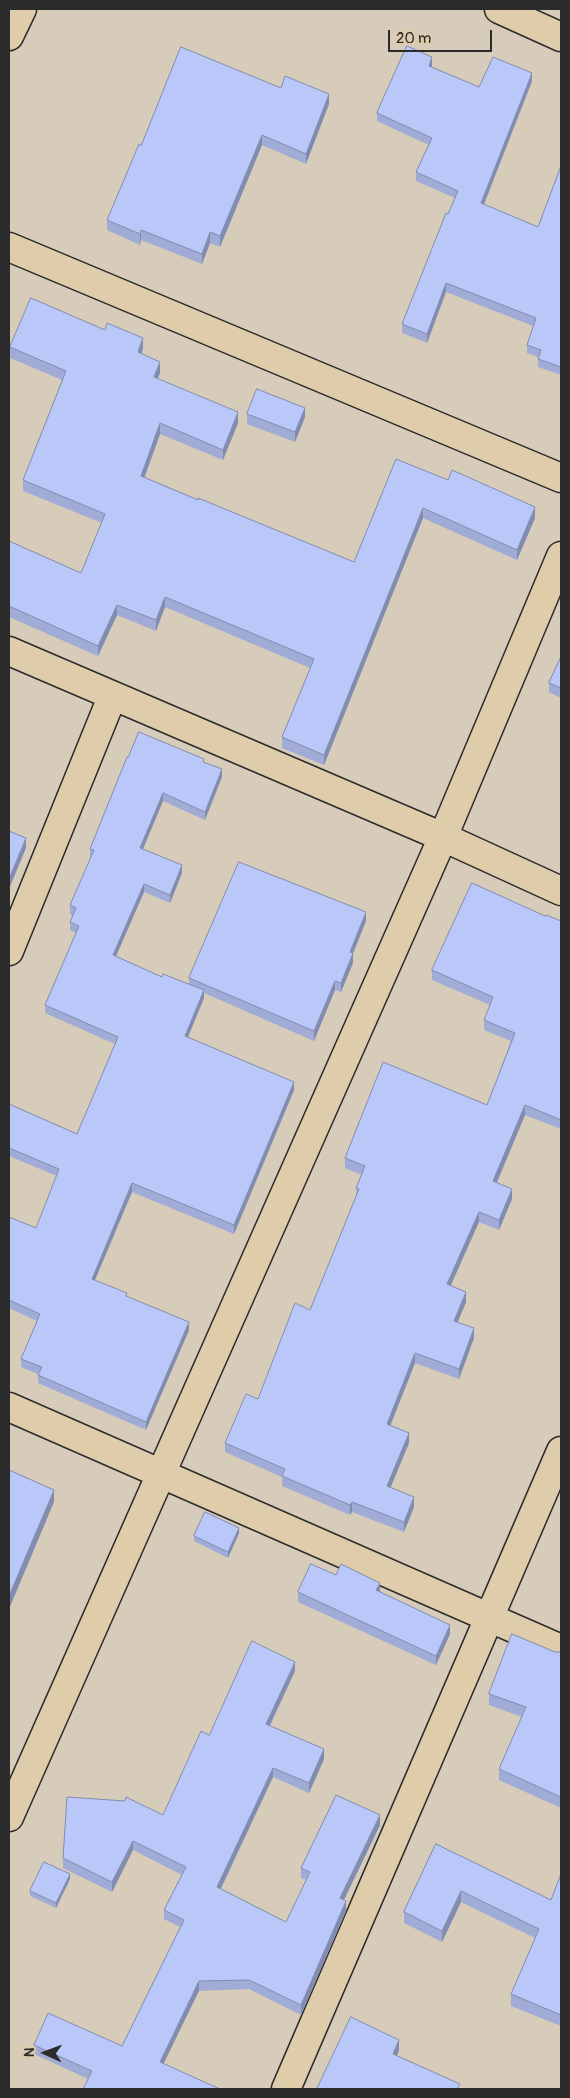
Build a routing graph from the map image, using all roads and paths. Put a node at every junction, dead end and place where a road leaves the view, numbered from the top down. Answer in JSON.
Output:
{"nodes":[{"id":1,"x":22,"y":9,"type":"edge"},
{"id":2,"x":500,"y":9,"type":"edge"},
{"id":3,"x":9,"y":36,"type":"edge"},
{"id":4,"x":561,"y":37,"type":"edge"},
{"id":5,"x":9,"y":247,"type":"edge"},
{"id":6,"x":561,"y":478,"type":"edge"},
{"id":7,"x":561,"y":556,"type":"edge"},
{"id":8,"x":9,"y":651,"type":"edge"},
{"id":9,"x":112,"y":696,"type":"junction"},
{"id":10,"x":443,"y":837,"type":"junction"},
{"id":11,"x":561,"y":891,"type":"edge"},
{"id":12,"x":9,"y":951,"type":"edge"},
{"id":13,"x":9,"y":1407,"type":"edge"},
{"id":14,"x":561,"y":1451,"type":"edge"},
{"id":15,"x":160,"y":1473,"type":"junction"},
{"id":16,"x":488,"y":1616,"type":"junction"},
{"id":17,"x":561,"y":1649,"type":"edge"},
{"id":18,"x":9,"y":1817,"type":"edge"},
{"id":19,"x":286,"y":2089,"type":"edge"}],
"edges":[{"from":1,"to":3,"type":"street"},
{"from":2,"to":4,"type":"street"},
{"from":5,"to":6,"type":"street"},
{"from":7,"to":10,"type":"street"},
{"from":8,"to":9,"type":"street"},
{"from":9,"to":10,"type":"street"},
{"from":9,"to":12,"type":"street"},
{"from":10,"to":11,"type":"street"},
{"from":10,"to":15,"type":"street"},
{"from":13,"to":15,"type":"street"},
{"from":14,"to":16,"type":"street"},
{"from":15,"to":16,"type":"street"},
{"from":15,"to":18,"type":"street"},
{"from":16,"to":17,"type":"street"},
{"from":16,"to":19,"type":"street"}]}
